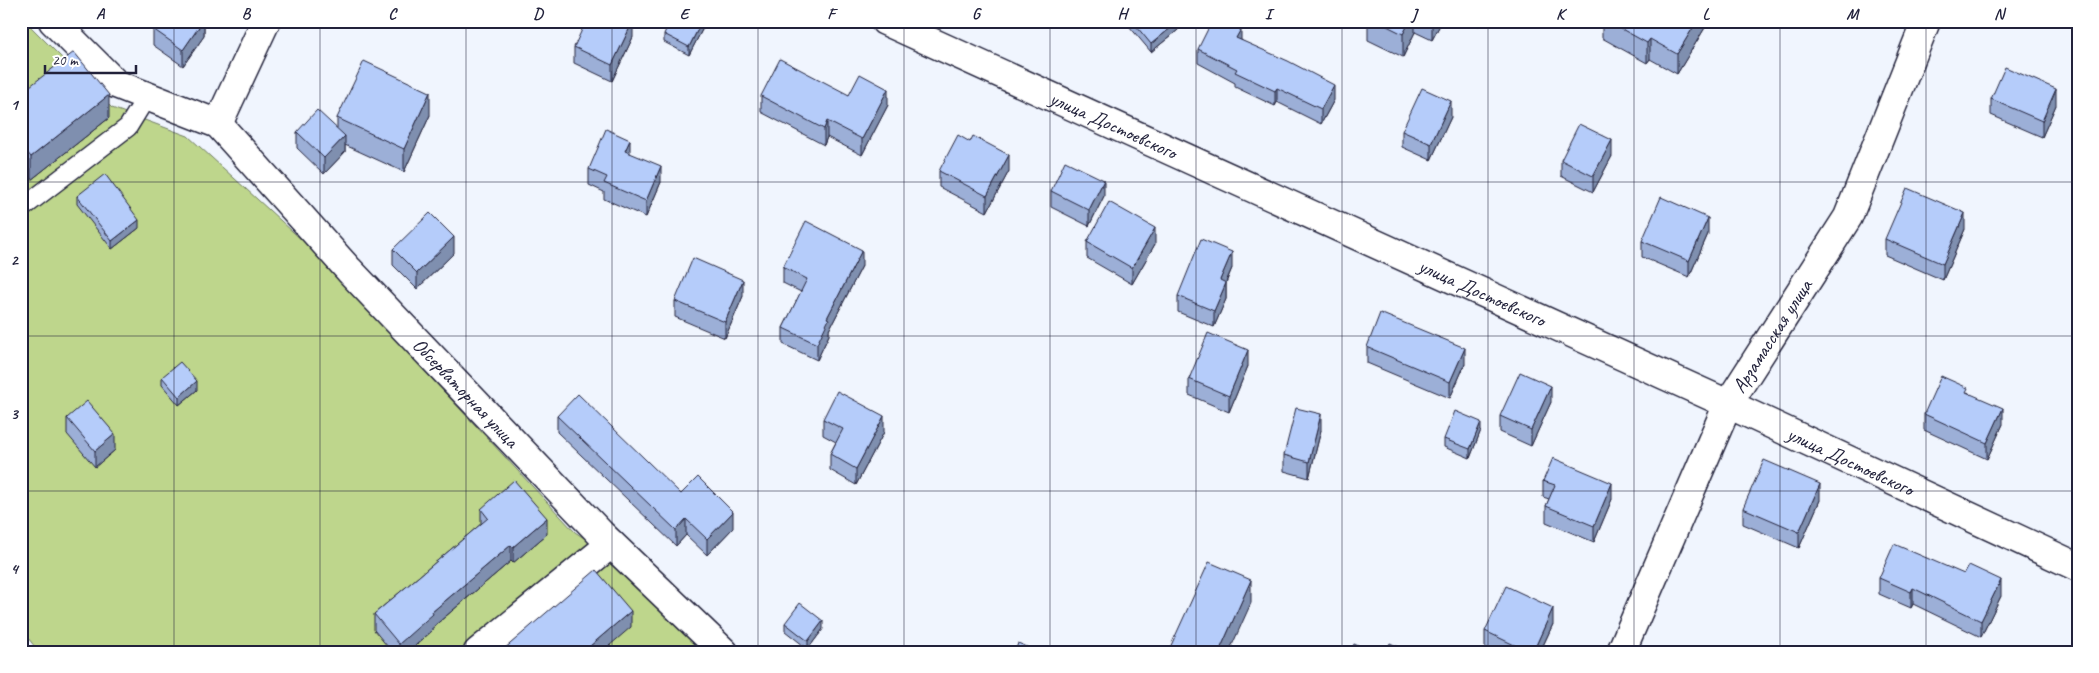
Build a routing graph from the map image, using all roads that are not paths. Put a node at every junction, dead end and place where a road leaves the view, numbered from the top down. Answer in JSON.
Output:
{"nodes":[{"id":1,"x":53,"y":21,"type":"edge"},
{"id":2,"x":266,"y":21,"type":"edge"},
{"id":3,"x":885,"y":21,"type":"edge"},
{"id":4,"x":1926,"y":21,"type":"edge"},
{"id":5,"x":147,"y":96,"type":"junction"},
{"id":6,"x":218,"y":124,"type":"junction"},
{"id":7,"x":21,"y":209,"type":"edge"},
{"id":8,"x":1728,"y":404,"type":"junction"},
{"id":9,"x":611,"y":544,"type":"junction"},
{"id":10,"x":2078,"y":567,"type":"edge"},
{"id":11,"x":478,"y":652,"type":"edge"},
{"id":12,"x":724,"y":652,"type":"edge"},
{"id":13,"x":1621,"y":652,"type":"edge"}],
"edges":[{"from":1,"to":5,"type":"street"},
{"from":2,"to":6,"type":"street"},
{"from":3,"to":8,"type":"street","name":"улица Достоевского"},
{"from":4,"to":8,"type":"street","name":"Арзамасская улица"},
{"from":5,"to":6,"type":"street"},
{"from":5,"to":7,"type":"lane"},
{"from":6,"to":9,"type":"street","name":"Обсерваторная улица"},
{"from":8,"to":10,"type":"street","name":"улица Достоевского"},
{"from":8,"to":13,"type":"street","name":"Арзамасская улица"},
{"from":9,"to":11,"type":"street"},
{"from":9,"to":12,"type":"street","name":"Обсерваторная улица"}]}
